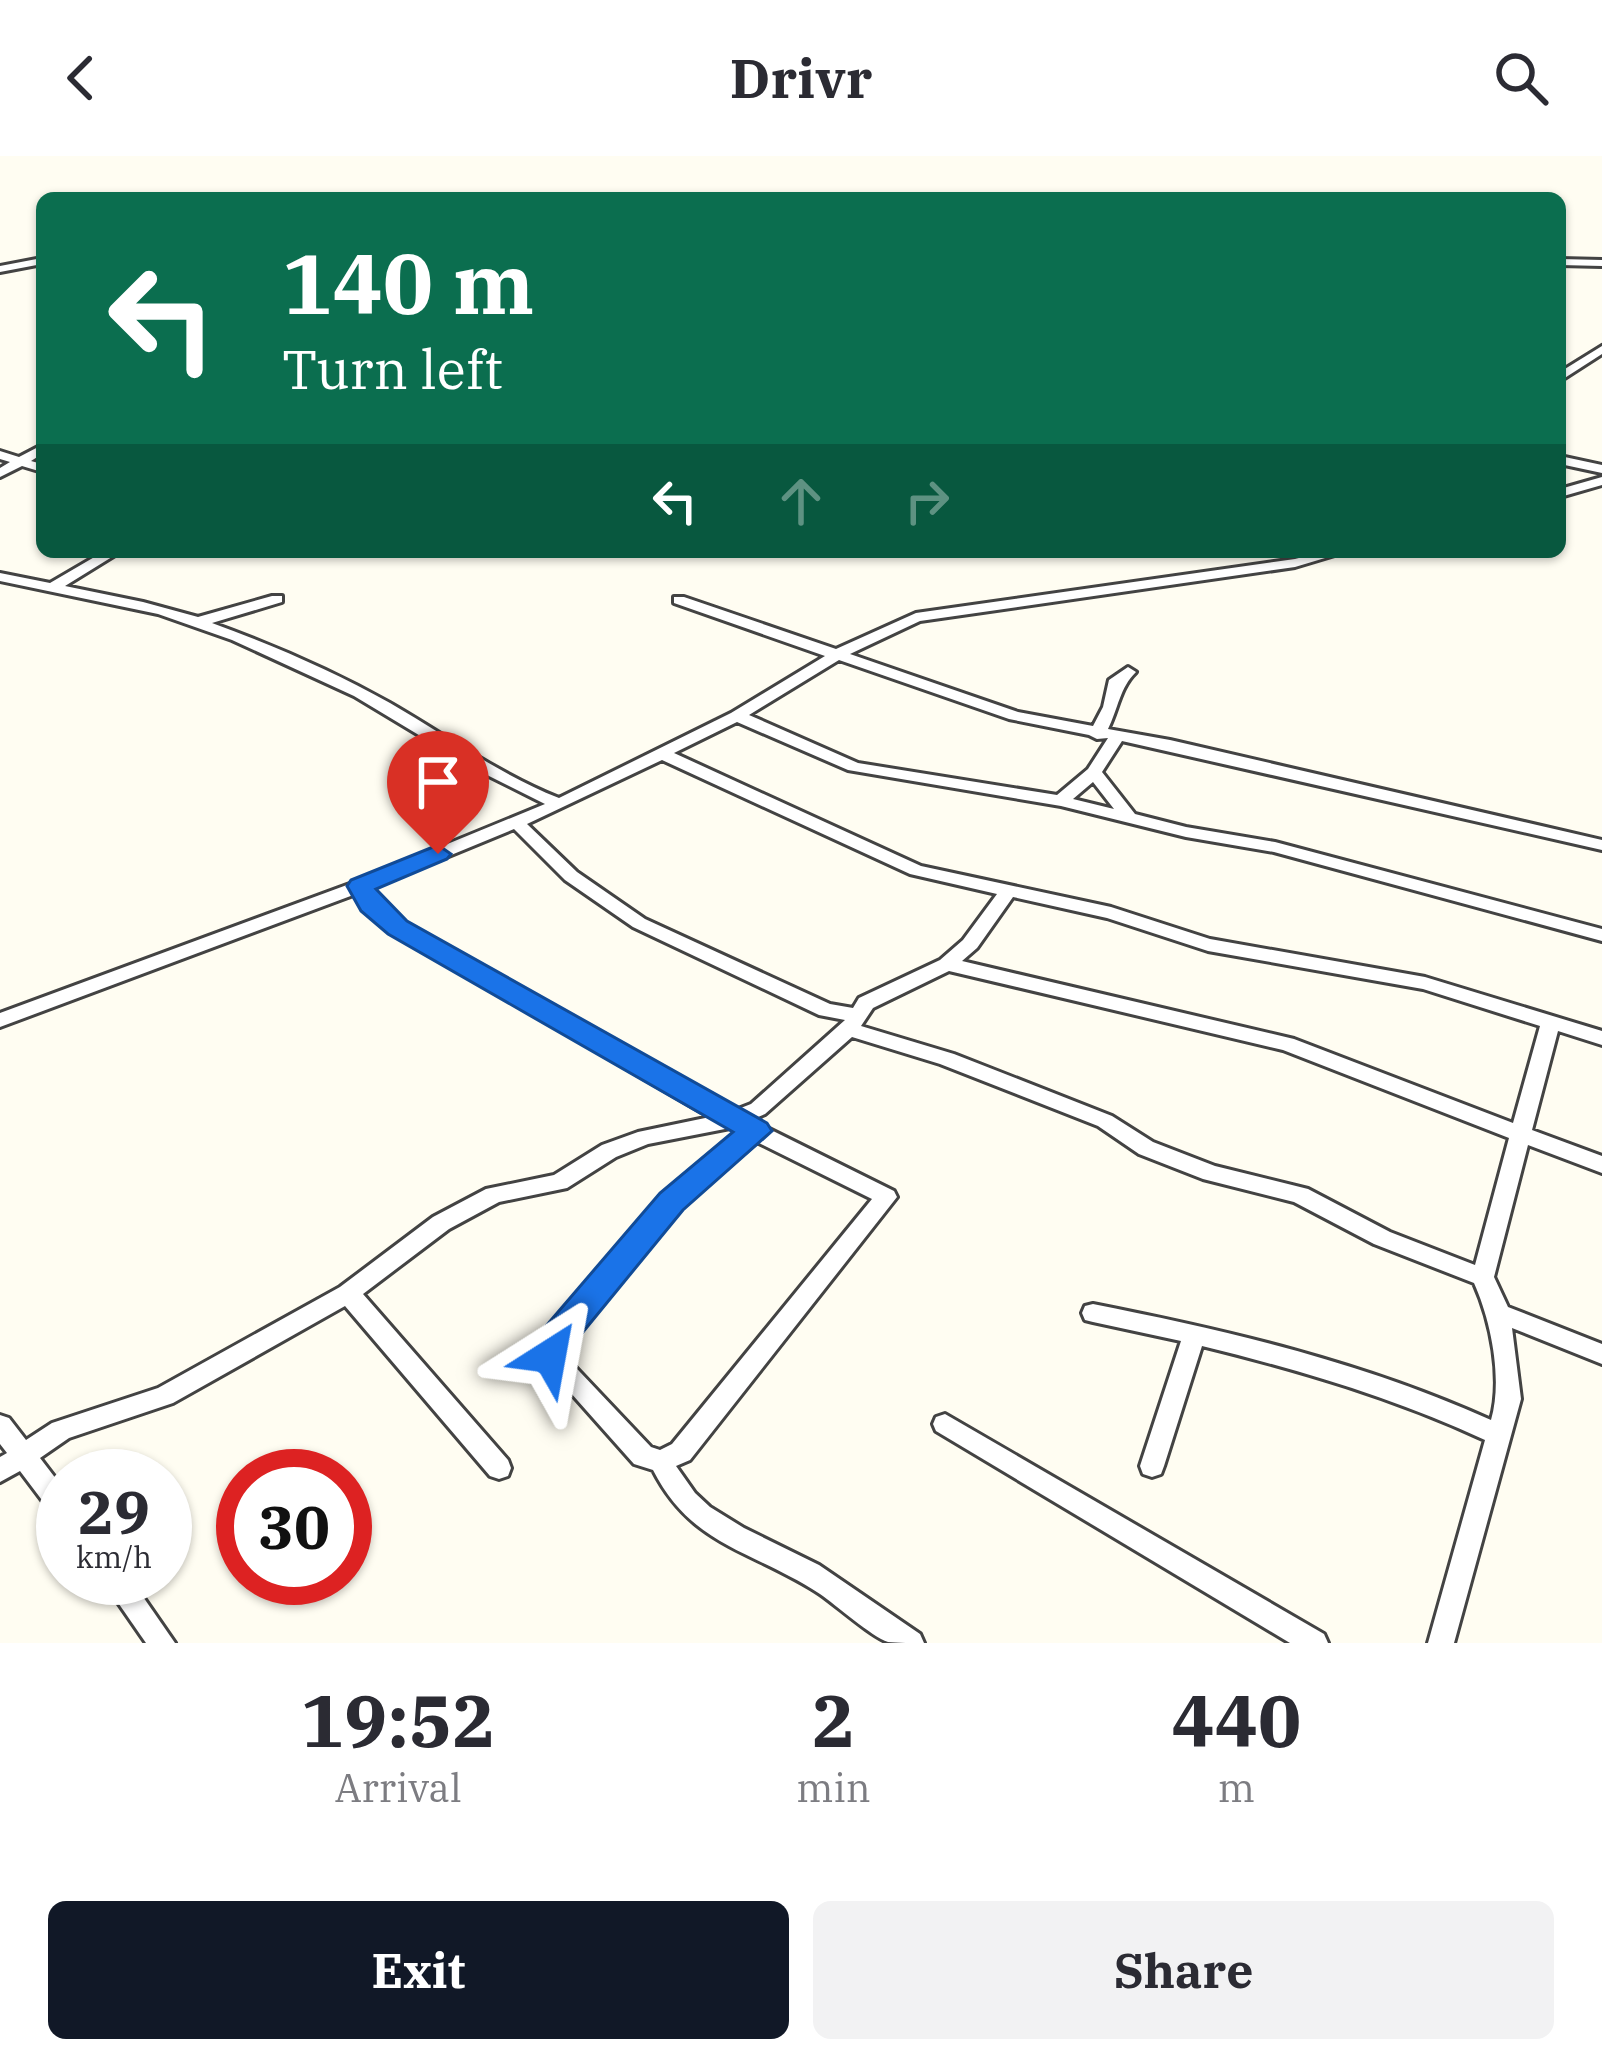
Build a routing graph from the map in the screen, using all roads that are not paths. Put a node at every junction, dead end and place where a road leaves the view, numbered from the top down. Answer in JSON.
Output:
{"nodes":[{"id":1,"x":36,"y":262,"type":"edge"},
{"id":2,"x":1566,"y":262,"type":"edge"},
{"id":3,"x":1602,"y":263,"type":"edge"},
{"id":4,"x":0,"y":269,"type":"edge"},
{"id":5,"x":1602,"y":349,"type":"edge"},
{"id":6,"x":1566,"y":373,"type":"edge"},
{"id":7,"x":36,"y":453,"type":"edge"},
{"id":8,"x":0,"y":455,"type":"edge"},
{"id":9,"x":1566,"y":461,"type":"edge"},
{"id":10,"x":21,"y":462,"type":"junction"},
{"id":11,"x":36,"y":466,"type":"edge"},
{"id":12,"x":1602,"y":469,"type":"edge"},
{"id":13,"x":0,"y":473,"type":"edge"},
{"id":14,"x":1602,"y":481,"type":"edge"},
{"id":15,"x":1566,"y":491,"type":"edge"},
{"id":16,"x":103,"y":558,"type":"edge"},
{"id":17,"x":1312,"y":558,"type":"edge"},
{"id":18,"x":0,"y":577,"type":"edge"},
{"id":19,"x":50,"y":589,"type":"junction"},
{"id":20,"x":277,"y":599,"type":"dead end"},
{"id":21,"x":679,"y":600,"type":"dead end"},
{"id":22,"x":195,"y":623,"type":"junction"},
{"id":23,"x":840,"y":652,"type":"junction"},
{"id":24,"x":1128,"y":672,"type":"dead end"},
{"id":25,"x":737,"y":716,"type":"junction"},
{"id":26,"x":1097,"y":734,"type":"junction"},
{"id":27,"x":1117,"y":737,"type":"junction"},
{"id":28,"x":662,"y":754,"type":"junction"},
{"id":29,"x":1094,"y":772,"type":"junction"},
{"id":30,"x":1061,"y":801,"type":"junction"},
{"id":31,"x":560,"y":804,"type":"junction"},
{"id":32,"x":1128,"y":816,"type":"junction"},
{"id":33,"x":515,"y":821,"type":"junction"},
{"id":34,"x":1602,"y":845,"type":"edge"},
{"id":35,"x":361,"y":886,"type":"junction"},
{"id":36,"x":1009,"y":891,"type":"junction"},
{"id":37,"x":1602,"y":935,"type":"edge"},
{"id":38,"x":947,"y":964,"type":"junction"},
{"id":39,"x":0,"y":1020,"type":"edge"},
{"id":40,"x":1551,"y":1020,"type":"junction"},
{"id":41,"x":852,"y":1022,"type":"junction"},
{"id":42,"x":1602,"y":1037,"type":"edge"},
{"id":43,"x":732,"y":1120,"type":"junction"},
{"id":44,"x":756,"y":1131,"type":"junction"},
{"id":45,"x":1519,"y":1131,"type":"junction"},
{"id":46,"x":1602,"y":1165,"type":"edge"},
{"id":47,"x":1483,"y":1277,"type":"junction"},
{"id":48,"x":348,"y":1293,"type":"junction"},
{"id":49,"x":1093,"y":1313,"type":"dead end"},
{"id":50,"x":1499,"y":1313,"type":"junction"},
{"id":51,"x":1195,"y":1334,"type":"junction"},
{"id":52,"x":1602,"y":1354,"type":"edge"},
{"id":53,"x":945,"y":1424,"type":"dead end"},
{"id":54,"x":0,"y":1425,"type":"edge"},
{"id":55,"x":1499,"y":1435,"type":"junction"},
{"id":56,"x":23,"y":1455,"type":"junction"},
{"id":57,"x":661,"y":1461,"type":"junction"},
{"id":58,"x":1152,"y":1466,"type":"dead end"},
{"id":59,"x":499,"y":1468,"type":"dead end"},
{"id":60,"x":0,"y":1471,"type":"edge"},
{"id":61,"x":36,"y":1472,"type":"edge"},
{"id":62,"x":134,"y":1605,"type":"edge"},
{"id":63,"x":162,"y":1643,"type":"edge"},
{"id":64,"x":911,"y":1643,"type":"edge"},
{"id":65,"x":1315,"y":1643,"type":"edge"},
{"id":66,"x":1441,"y":1643,"type":"edge"}],
"edges":[{"from":1,"to":4,"type":"street"},
{"from":2,"to":3,"type":"street"},
{"from":5,"to":6,"type":"street"},
{"from":7,"to":10,"type":"street"},
{"from":8,"to":10,"type":"street"},
{"from":9,"to":12,"type":"street"},
{"from":10,"to":11,"type":"street"},
{"from":10,"to":13,"type":"street"},
{"from":14,"to":15,"type":"street"},
{"from":16,"to":19,"type":"street"},
{"from":17,"to":23,"type":"street"},
{"from":18,"to":19,"type":"street"},
{"from":19,"to":22,"type":"street"},
{"from":20,"to":22,"type":"street"},
{"from":21,"to":23,"type":"street"},
{"from":22,"to":31,"type":"street"},
{"from":23,"to":25,"type":"street"},
{"from":23,"to":26,"type":"street"},
{"from":24,"to":26,"type":"street"},
{"from":25,"to":28,"type":"street"},
{"from":25,"to":30,"type":"street"},
{"from":26,"to":27,"type":"street"},
{"from":27,"to":29,"type":"street"},
{"from":27,"to":34,"type":"street"},
{"from":28,"to":31,"type":"street"},
{"from":28,"to":36,"type":"street"},
{"from":29,"to":30,"type":"street"},
{"from":29,"to":32,"type":"street"},
{"from":30,"to":32,"type":"street"},
{"from":31,"to":33,"type":"street"},
{"from":32,"to":37,"type":"street"},
{"from":33,"to":35,"type":"street"},
{"from":33,"to":41,"type":"street"},
{"from":35,"to":39,"type":"street"},
{"from":35,"to":43,"type":"street"},
{"from":36,"to":38,"type":"street"},
{"from":36,"to":40,"type":"street"},
{"from":38,"to":41,"type":"street"},
{"from":38,"to":45,"type":"street"},
{"from":40,"to":42,"type":"street"},
{"from":40,"to":45,"type":"street"},
{"from":41,"to":43,"type":"street"},
{"from":41,"to":47,"type":"street"},
{"from":43,"to":44,"type":"street"},
{"from":43,"to":48,"type":"street"},
{"from":44,"to":57,"type":"street"},
{"from":44,"to":57,"type":"street"},
{"from":45,"to":46,"type":"street"},
{"from":45,"to":47,"type":"street"},
{"from":47,"to":50,"type":"street"},
{"from":48,"to":56,"type":"street"},
{"from":48,"to":59,"type":"street"},
{"from":49,"to":51,"type":"street"},
{"from":50,"to":52,"type":"street"},
{"from":50,"to":55,"type":"street"},
{"from":51,"to":55,"type":"street"},
{"from":51,"to":58,"type":"street"},
{"from":53,"to":65,"type":"street"},
{"from":54,"to":56,"type":"street"},
{"from":55,"to":66,"type":"street"},
{"from":56,"to":60,"type":"street"},
{"from":56,"to":61,"type":"street"},
{"from":57,"to":64,"type":"street"},
{"from":62,"to":63,"type":"street"}]}
